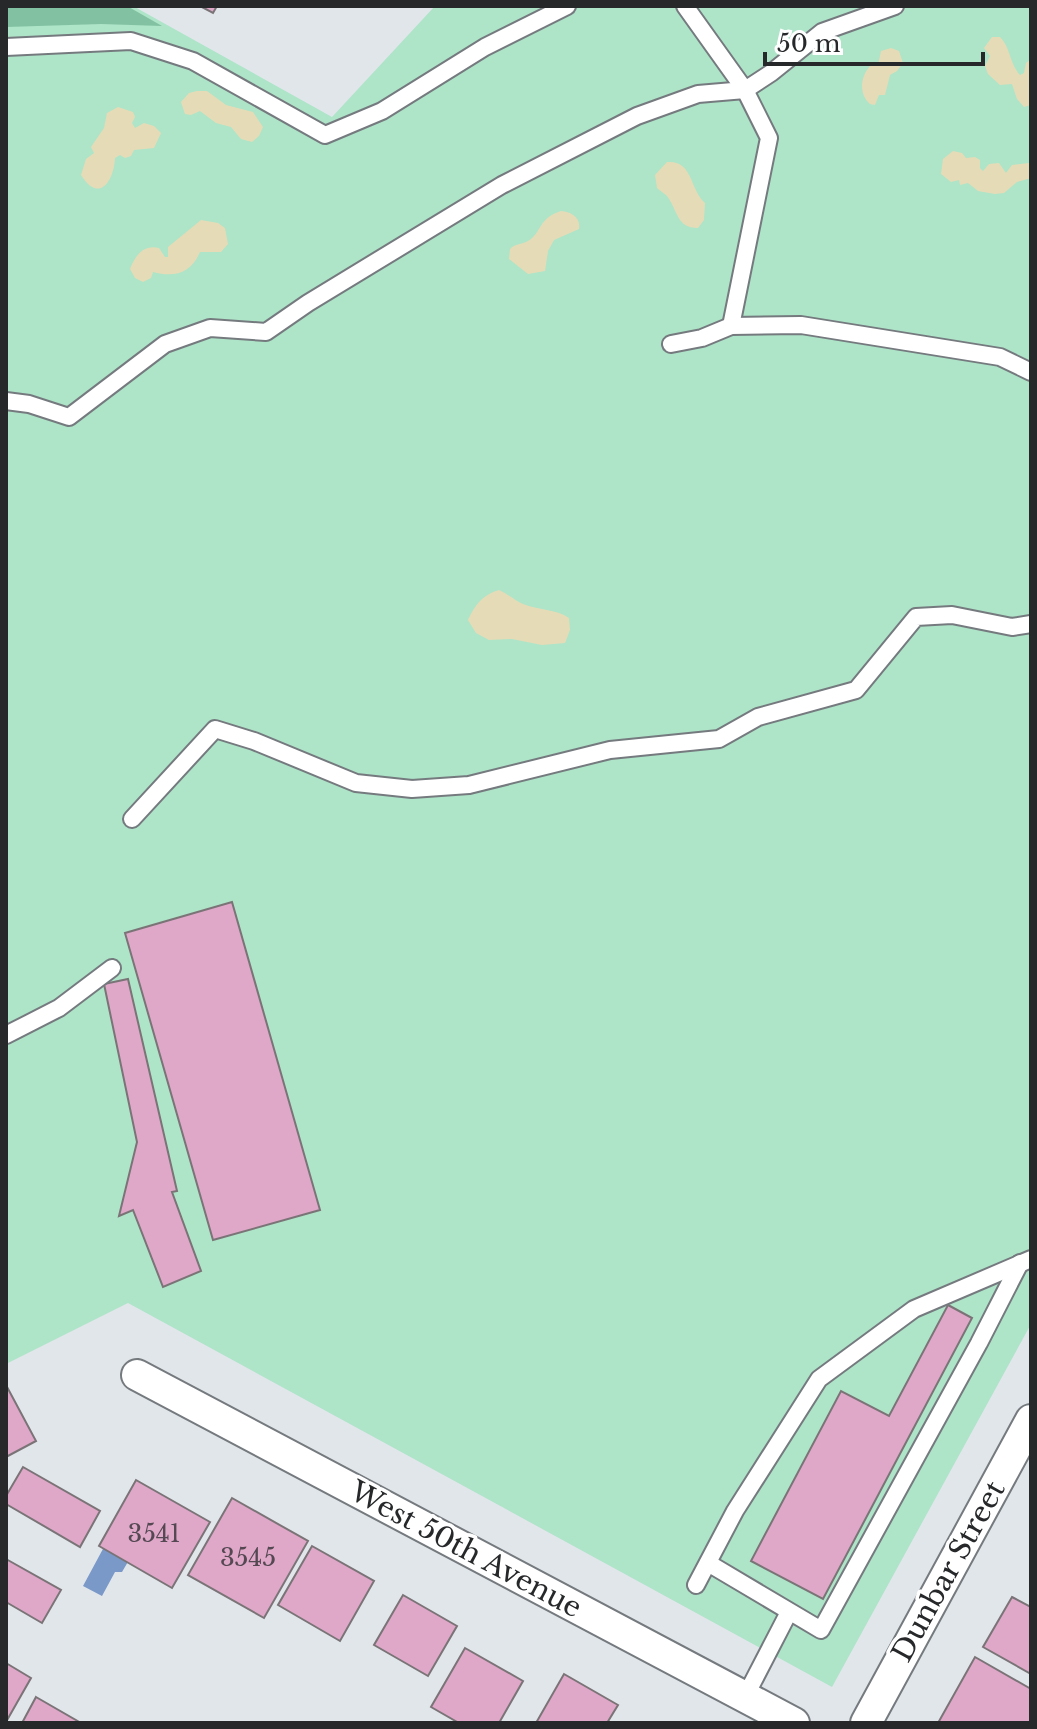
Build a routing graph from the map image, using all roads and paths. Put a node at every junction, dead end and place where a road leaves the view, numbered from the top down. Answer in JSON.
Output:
{"nodes":[{"id":1,"x":567,"y":6,"type":"edge"},
{"id":2,"x":685,"y":6,"type":"edge"},
{"id":3,"x":895,"y":6,"type":"edge"},
{"id":4,"x":6,"y":47,"type":"edge"},
{"id":5,"x":745,"y":90,"type":"junction"},
{"id":6,"x":731,"y":326,"type":"junction"},
{"id":7,"x":671,"y":344,"type":"dead end"},
{"id":8,"x":1031,"y":372,"type":"edge"},
{"id":9,"x":6,"y":401,"type":"edge"},
{"id":10,"x":1031,"y":624,"type":"edge"},
{"id":11,"x":132,"y":819,"type":"dead end"},
{"id":12,"x":112,"y":968,"type":"dead end"},
{"id":13,"x":6,"y":1035,"type":"edge"},
{"id":14,"x":1026,"y":1261,"type":"edge"},
{"id":15,"x":137,"y":1375,"type":"dead end"},
{"id":16,"x":1031,"y":1420,"type":"edge"},
{"id":17,"x":708,"y":1563,"type":"junction"},
{"id":18,"x":696,"y":1585,"type":"dead end"},
{"id":19,"x":789,"y":1612,"type":"junction"},
{"id":20,"x":745,"y":1697,"type":"junction"},
{"id":21,"x":794,"y":1723,"type":"edge"},
{"id":22,"x":866,"y":1723,"type":"edge"}],
"edges":[{"from":1,"to":4,"type":"lane"},
{"from":2,"to":5,"type":"lane"},
{"from":3,"to":5,"type":"lane"},
{"from":5,"to":6,"type":"lane"},
{"from":5,"to":9,"type":"lane"},
{"from":6,"to":7,"type":"lane"},
{"from":6,"to":8,"type":"lane"},
{"from":10,"to":11,"type":"lane"},
{"from":12,"to":13,"type":"lane"},
{"from":14,"to":17,"type":"lane"},
{"from":14,"to":19,"type":"lane"},
{"from":15,"to":20,"type":"street","name":"West 50th Avenue"},
{"from":16,"to":22,"type":"street","name":"Dunbar Street"},
{"from":17,"to":18,"type":"lane"},
{"from":17,"to":19,"type":"lane"},
{"from":19,"to":20,"type":"lane"},
{"from":20,"to":21,"type":"street","name":"West 50th Avenue"}]}
